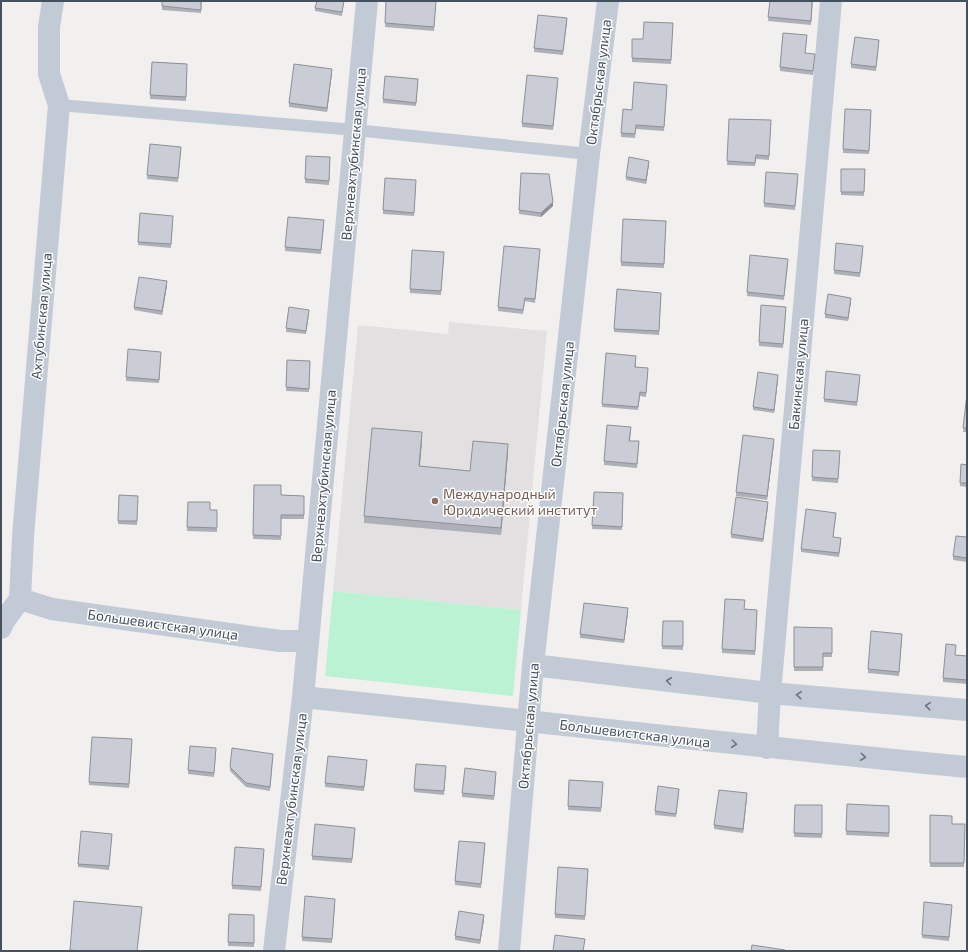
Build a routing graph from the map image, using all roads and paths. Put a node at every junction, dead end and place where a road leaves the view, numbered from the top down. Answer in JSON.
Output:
{"nodes":[{"id":1,"x":53,"y":1,"type":"edge"},
{"id":2,"x":367,"y":1,"type":"edge"},
{"id":3,"x":608,"y":1,"type":"edge"},
{"id":4,"x":832,"y":1,"type":"edge"},
{"id":5,"x":58,"y":105,"type":"junction"},
{"id":6,"x":355,"y":130,"type":"junction"},
{"id":7,"x":589,"y":154,"type":"junction"},
{"id":8,"x":20,"y":599,"type":"junction"},
{"id":9,"x":1,"y":628,"type":"edge"},
{"id":10,"x":308,"y":641,"type":"junction"},
{"id":11,"x":533,"y":665,"type":"junction"},
{"id":12,"x":770,"y":693,"type":"junction"},
{"id":13,"x":303,"y":697,"type":"junction"},
{"id":14,"x":967,"y":710,"type":"edge"},
{"id":15,"x":528,"y":721,"type":"junction"},
{"id":16,"x":767,"y":748,"type":"junction"},
{"id":17,"x":967,"y":767,"type":"edge"},
{"id":18,"x":274,"y":951,"type":"edge"},
{"id":19,"x":509,"y":951,"type":"edge"}],
"edges":[{"from":1,"to":5,"type":"street","name":"Ахтубинская улица"},
{"from":2,"to":6,"type":"street","name":"Верхнеахтубинская улица"},
{"from":3,"to":7,"type":"street","name":"Октябрьская улица"},
{"from":4,"to":12,"type":"street","name":"Бакинская улица"},
{"from":5,"to":6,"type":"lane"},
{"from":5,"to":8,"type":"street","name":"Ахтубинская улица"},
{"from":6,"to":7,"type":"lane"},
{"from":6,"to":10,"type":"street","name":"Верхнеахтубинская улица"},
{"from":7,"to":11,"type":"street","name":"Октябрьская улица"},
{"from":8,"to":9,"type":"street"},
{"from":8,"to":10,"type":"street","name":"Большевистская улица"},
{"from":10,"to":13,"type":"street","name":"Верхнеахтубинская улица"},
{"from":12,"to":11,"type":"street","one_way":true},
{"from":11,"to":15,"type":"street","name":"Октябрьская улица"},
{"from":14,"to":12,"type":"street","one_way":true},
{"from":12,"to":16,"type":"street","name":"Бакинская улица"},
{"from":13,"to":15,"type":"street","name":"Большевистская улица"},
{"from":13,"to":18,"type":"street","name":"Верхнеахтубинская улица"},
{"from":15,"to":16,"type":"street","name":"Большевистская улица","one_way":true},
{"from":15,"to":19,"type":"street","name":"Октябрьская улица"},
{"from":16,"to":17,"type":"street","name":"Большевистская улица","one_way":true}]}
